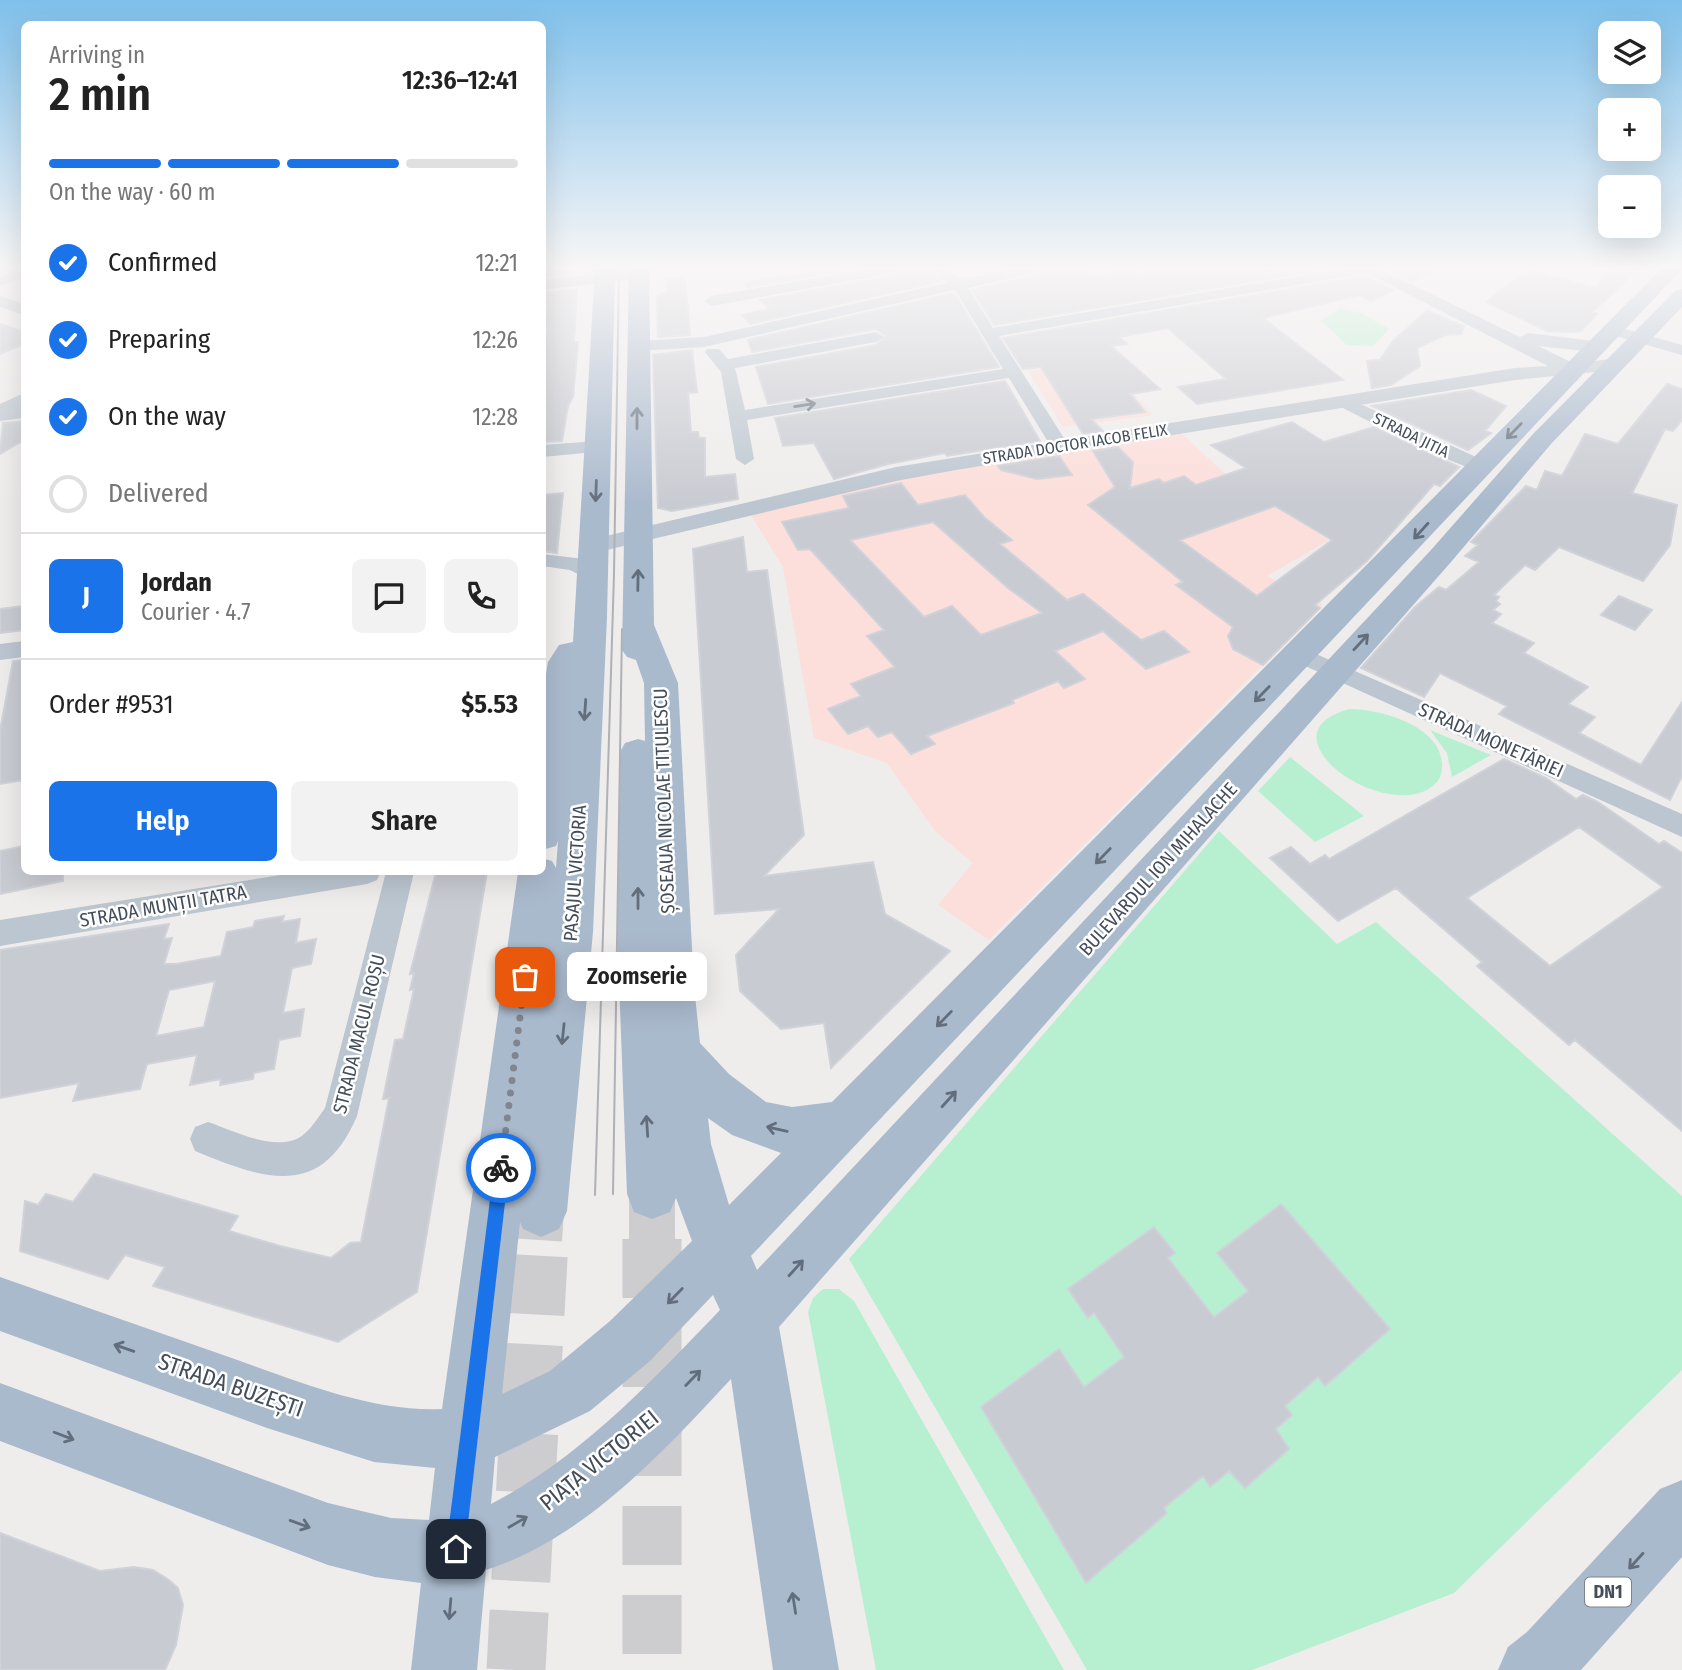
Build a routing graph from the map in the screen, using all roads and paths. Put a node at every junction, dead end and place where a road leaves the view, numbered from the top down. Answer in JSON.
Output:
{"nodes":[{"id":1,"x":638,"y":346,"type":"edge"},
{"id":2,"x":602,"y":347,"type":"edge"},
{"id":3,"x":709,"y":347,"type":"edge"},
{"id":4,"x":822,"y":347,"type":"edge"},
{"id":5,"x":998,"y":347,"type":"edge"},
{"id":6,"x":1533,"y":347,"type":"edge"},
{"id":7,"x":1542,"y":347,"type":"edge"},
{"id":8,"x":1593,"y":347,"type":"edge"},
{"id":9,"x":1620,"y":347,"type":"edge"},
{"id":10,"x":724,"y":365,"type":"junction"},
{"id":11,"x":1572,"y":365,"type":"junction"},
{"id":12,"x":1014,"y":372,"type":"junction"},
{"id":13,"x":1515,"y":374,"type":"junction"},
{"id":14,"x":1472,"y":382,"type":"junction"},
{"id":15,"x":21,"y":401,"type":"edge"},
{"id":16,"x":1343,"y":401,"type":"junction"},
{"id":17,"x":1535,"y":408,"type":"junction"},
{"id":18,"x":21,"y":413,"type":"edge"},
{"id":19,"x":0,"y":415,"type":"edge"},
{"id":20,"x":738,"y":416,"type":"junction"},
{"id":21,"x":1562,"y":417,"type":"junction"},
{"id":22,"x":1060,"y":446,"type":"junction"},
{"id":23,"x":598,"y":447,"type":"junction"},
{"id":24,"x":546,"y":451,"type":"edge"},
{"id":25,"x":745,"y":459,"type":"dead end"},
{"id":26,"x":1480,"y":466,"type":"junction"},
{"id":27,"x":639,"y":536,"type":"junction"},
{"id":28,"x":546,"y":560,"type":"edge"},
{"id":29,"x":593,"y":561,"type":"junction"},
{"id":30,"x":591,"y":617,"type":"junction"},
{"id":31,"x":638,"y":625,"type":"junction"},
{"id":32,"x":1317,"y":663,"type":"junction"},
{"id":33,"x":546,"y":804,"type":"edge"},
{"id":34,"x":1682,"y":826,"type":"edge"},
{"id":35,"x":349,"y":875,"type":"edge"},
{"id":36,"x":399,"y":875,"type":"edge"},
{"id":37,"x":538,"y":875,"type":"edge"},
{"id":38,"x":0,"y":933,"type":"edge"},
{"id":39,"x":678,"y":1051,"type":"junction"},
{"id":40,"x":844,"y":1122,"type":"junction"},
{"id":41,"x":208,"y":1139,"type":"dead end"},
{"id":42,"x":652,"y":1194,"type":"tunnel mouth"},
{"id":43,"x":541,"y":1211,"type":"tunnel mouth"},
{"id":44,"x":722,"y":1247,"type":"junction"},
{"id":45,"x":0,"y":1304,"type":"edge"},
{"id":46,"x":750,"y":1318,"type":"junction"},
{"id":47,"x":0,"y":1412,"type":"edge"},
{"id":48,"x":468,"y":1435,"type":"junction"},
{"id":49,"x":1682,"y":1511,"type":"edge"},
{"id":50,"x":456,"y":1549,"type":"junction"},
{"id":51,"x":444,"y":1670,"type":"edge"},
{"id":52,"x":806,"y":1670,"type":"edge"},
{"id":53,"x":1531,"y":1670,"type":"edge"}],
"edges":[{"from":27,"to":1,"type":"main road","name":"ȘOSEAUA NICOLAE TITULESCU","one_way":true},
{"from":2,"to":23,"type":"main road"},
{"from":3,"to":10,"type":"street"},
{"from":4,"to":10,"type":"street"},
{"from":5,"to":12,"type":"street"},
{"from":6,"to":11,"type":"street"},
{"from":7,"to":11,"type":"street"},
{"from":8,"to":11,"type":"main road","name":"BULEVARDUL ION MIHALACHE"},
{"from":9,"to":11,"type":"main road","name":"BULEVARDUL ION MIHALACHE"},
{"from":10,"to":20,"type":"street"},
{"from":11,"to":13,"type":"street","name":"STRADA DOCTOR IACOB FELIX"},
{"from":11,"to":13,"type":"street","name":"STRADA DOCTOR IACOB FELIX"},
{"from":11,"to":17,"type":"main road","name":"BULEVARDUL ION MIHALACHE"},
{"from":11,"to":21,"type":"main road","name":"BULEVARDUL ION MIHALACHE"},
{"from":20,"to":12,"type":"street","one_way":true},
{"from":12,"to":22,"type":"street"},
{"from":13,"to":14,"type":"street","name":"STRADA DOCTOR IACOB FELIX"},
{"from":14,"to":16,"type":"street","name":"STRADA DOCTOR IACOB FELIX"},
{"from":14,"to":17,"type":"street"},
{"from":15,"to":19,"type":"street"},
{"from":16,"to":22,"type":"street","name":"STRADA DOCTOR IACOB FELIX"},
{"from":16,"to":26,"type":"street","name":"STRADA JITIA"},
{"from":17,"to":21,"type":"main road"},
{"from":17,"to":26,"type":"main road","name":"BULEVARDUL ION MIHALACHE","one_way":true},
{"from":18,"to":19,"type":"street"},
{"from":20,"to":25,"type":"street"},
{"from":32,"to":21,"type":"main road","name":"BULEVARDUL ION MIHALACHE","one_way":true},
{"from":22,"to":27,"type":"street","name":"STRADA DOCTOR IACOB FELIX"},
{"from":23,"to":24,"type":"street"},
{"from":23,"to":29,"type":"main road","one_way":true},
{"from":26,"to":32,"type":"main road","name":"BULEVARDUL ION MIHALACHE","one_way":true},
{"from":27,"to":29,"type":"street","name":"STRADA DOCTOR IACOB FELIX"},
{"from":31,"to":27,"type":"main road","name":"ȘOSEAUA NICOLAE TITULESCU","one_way":true},
{"from":28,"to":29,"type":"street"},
{"from":29,"to":30,"type":"main road"},
{"from":30,"to":33,"type":"main road"},
{"from":30,"to":43,"type":"main road","name":"PASAJUL VICTORIA","one_way":true},
{"from":31,"to":39,"type":"main road","name":"ȘOSEAUA NICOLAE TITULESCU"},
{"from":42,"to":31,"type":"main road","one_way":true},
{"from":32,"to":34,"type":"street","name":"STRADA MONETĂRIEI"},
{"from":32,"to":40,"type":"main road","name":"BULEVARDUL ION MIHALACHE","one_way":true},
{"from":46,"to":32,"type":"main road","name":"BULEVARDUL ION MIHALACHE","one_way":true},
{"from":35,"to":38,"type":"street","name":"STRADA MUNȚII TATRA"},
{"from":36,"to":41,"type":"street","name":"STRADA MACUL ROȘU"},
{"from":37,"to":48,"type":"main road"},
{"from":40,"to":39,"type":"main road","one_way":true},
{"from":39,"to":44,"type":"main road","name":"ȘOSEAUA NICOLAE TITULESCU"},
{"from":40,"to":44,"type":"main road","name":"BULEVARDUL ION MIHALACHE"},
{"from":44,"to":46,"type":"main road"},
{"from":44,"to":48,"type":"main road","one_way":true},
{"from":48,"to":45,"type":"main road","name":"STRADA BUZEȘTI","one_way":true},
{"from":50,"to":46,"type":"main road","name":"PIAȚA VICTORIEI","one_way":true},
{"from":52,"to":46,"type":"main road","one_way":true},
{"from":47,"to":50,"type":"main road","one_way":true},
{"from":48,"to":50,"type":"main road"},
{"from":49,"to":53,"type":"main road","number":"DN1","one_way":true},
{"from":50,"to":51,"type":"main road","one_way":true}]}
